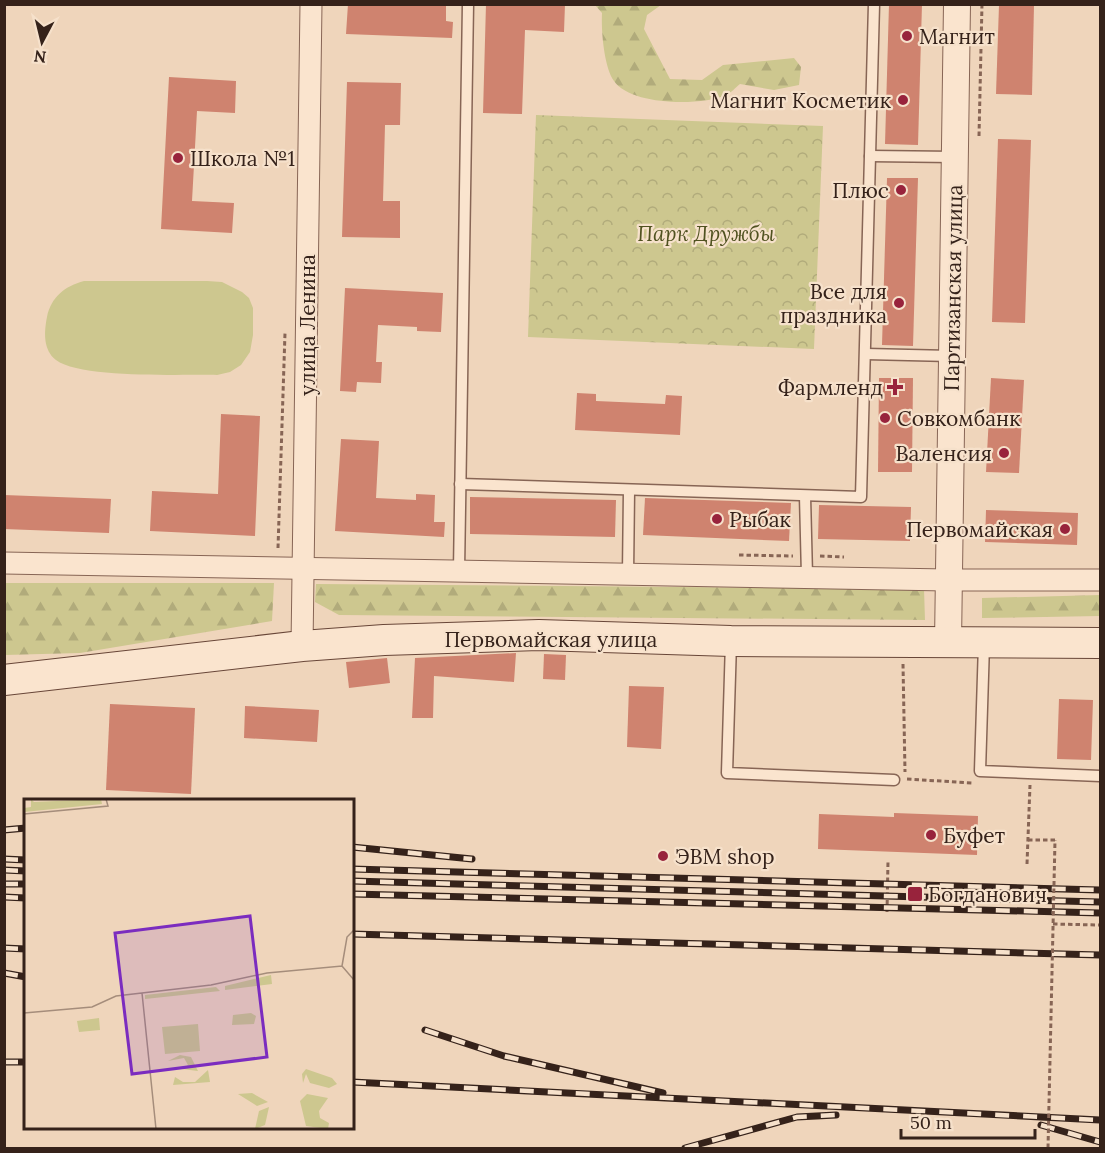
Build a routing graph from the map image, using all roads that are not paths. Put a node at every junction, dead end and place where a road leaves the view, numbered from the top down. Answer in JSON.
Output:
{"nodes":[{"id":1,"x":311,"y":4,"type":"edge"},
{"id":2,"x":468,"y":4,"type":"edge"},
{"id":3,"x":874,"y":4,"type":"edge"},
{"id":4,"x":957,"y":4,"type":"edge"},
{"id":5,"x":870,"y":156,"type":"junction"},
{"id":6,"x":955,"y":157,"type":"junction"},
{"id":7,"x":866,"y":354,"type":"junction"},
{"id":8,"x":951,"y":356,"type":"junction"},
{"id":9,"x":460,"y":484,"type":"junction"},
{"id":10,"x":629,"y":491,"type":"junction"},
{"id":11,"x":805,"y":496,"type":"junction"},
{"id":12,"x":4,"y":563,"type":"edge"},
{"id":13,"x":303,"y":568,"type":"junction"},
{"id":14,"x":459,"y":571,"type":"junction"},
{"id":15,"x":628,"y":574,"type":"junction"},
{"id":16,"x":807,"y":576,"type":"junction"},
{"id":17,"x":947,"y":580,"type":"junction"},
{"id":18,"x":1101,"y":580,"type":"edge"},
{"id":19,"x":731,"y":641,"type":"junction"},
{"id":20,"x":948,"y":643,"type":"junction"},
{"id":21,"x":984,"y":643,"type":"junction"},
{"id":22,"x":1101,"y":643,"type":"edge"},
{"id":23,"x":302,"y":646,"type":"junction"},
{"id":24,"x":4,"y":680,"type":"edge"},
{"id":25,"x":1101,"y":776,"type":"edge"},
{"id":26,"x":894,"y":780,"type":"dead end"}],
"edges":[{"from":1,"to":13,"type":"street","name":"улица Ленина"},
{"from":2,"to":9,"type":"lane"},
{"from":3,"to":5,"type":"lane"},
{"from":4,"to":6,"type":"street","name":"Партизанская улица"},
{"from":5,"to":6,"type":"lane"},
{"from":5,"to":7,"type":"lane"},
{"from":6,"to":8,"type":"street","name":"Партизанская улица"},
{"from":7,"to":8,"type":"lane"},
{"from":7,"to":11,"type":"lane"},
{"from":8,"to":17,"type":"street","name":"Партизанская улица"},
{"from":9,"to":10,"type":"lane"},
{"from":9,"to":14,"type":"lane"},
{"from":10,"to":11,"type":"lane"},
{"from":10,"to":15,"type":"lane"},
{"from":11,"to":16,"type":"lane"},
{"from":12,"to":13,"type":"street"},
{"from":13,"to":14,"type":"street"},
{"from":13,"to":23,"type":"street","name":"улица Ленина"},
{"from":14,"to":15,"type":"street"},
{"from":15,"to":16,"type":"street"},
{"from":16,"to":17,"type":"street"},
{"from":17,"to":18,"type":"street"},
{"from":17,"to":20,"type":"street","name":"Партизанская улица"},
{"from":19,"to":20,"type":"main road","name":"Первомайская улица"},
{"from":19,"to":23,"type":"main road","name":"Первомайская улица"},
{"from":19,"to":26,"type":"lane"},
{"from":20,"to":21,"type":"main road","name":"Первомайская улица"},
{"from":21,"to":22,"type":"main road","name":"Первомайская улица"},
{"from":21,"to":25,"type":"lane"},
{"from":23,"to":24,"type":"main road","name":"Первомайская улица"}]}
